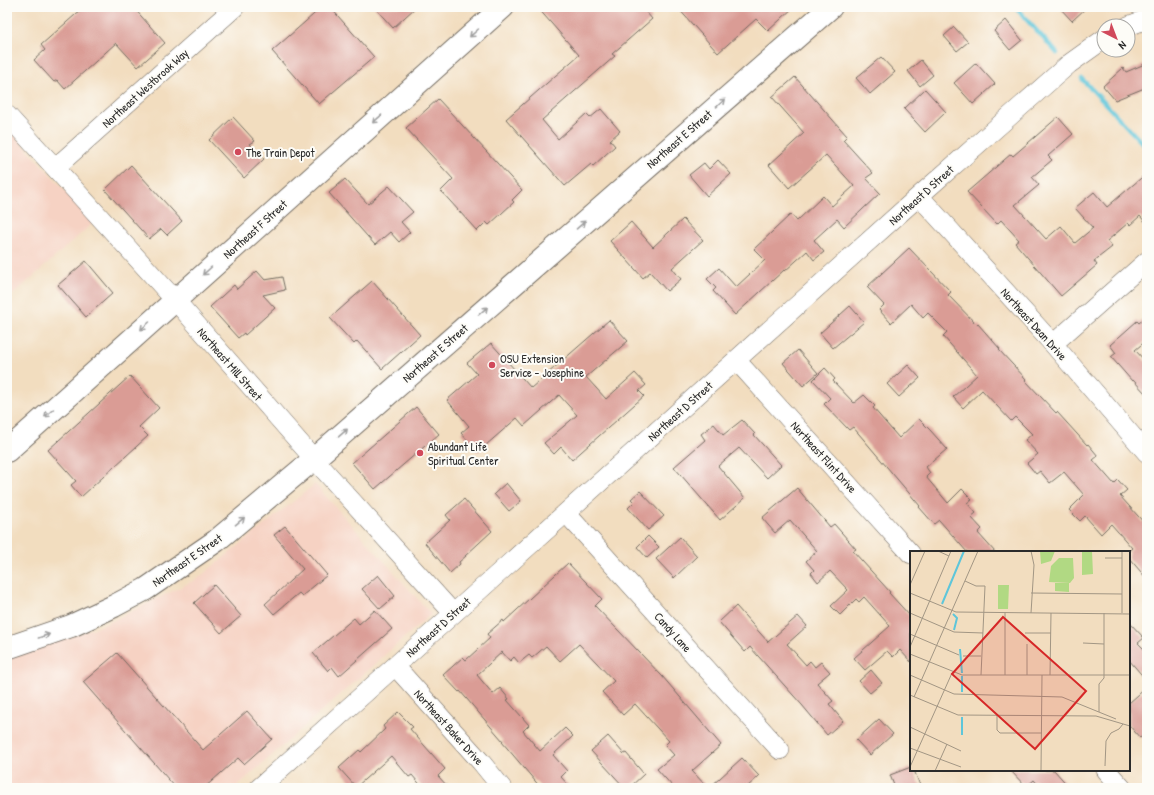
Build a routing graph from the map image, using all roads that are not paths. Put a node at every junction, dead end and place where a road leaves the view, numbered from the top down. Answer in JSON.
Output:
{"nodes":[{"id":1,"x":235,"y":7,"type":"edge"},
{"id":2,"x":503,"y":7,"type":"edge"},
{"id":3,"x":831,"y":7,"type":"edge"},
{"id":4,"x":1147,"y":19,"type":"edge"},
{"id":5,"x":1136,"y":23,"type":"edge"},
{"id":6,"x":1096,"y":45,"type":"edge"},
{"id":7,"x":7,"y":114,"type":"edge"},
{"id":8,"x":55,"y":168,"type":"junction"},
{"id":9,"x":919,"y":196,"type":"junction"},
{"id":10,"x":1147,"y":261,"type":"edge"},
{"id":11,"x":174,"y":300,"type":"junction"},
{"id":12,"x":1053,"y":344,"type":"junction"},
{"id":13,"x":736,"y":360,"type":"junction"},
{"id":14,"x":7,"y":450,"type":"edge"},
{"id":15,"x":1147,"y":452,"type":"edge"},
{"id":16,"x":314,"y":459,"type":"junction"},
{"id":17,"x":566,"y":513,"type":"junction"},
{"id":18,"x":910,"y":553,"type":"edge"},
{"id":19,"x":453,"y":613,"type":"junction"},
{"id":20,"x":7,"y":648,"type":"edge"},
{"id":21,"x":395,"y":666,"type":"junction"},
{"id":22,"x":780,"y":750,"type":"dead end"},
{"id":23,"x":1107,"y":771,"type":"edge"},
{"id":24,"x":259,"y":788,"type":"edge"},
{"id":25,"x":502,"y":788,"type":"edge"},
{"id":26,"x":1122,"y":788,"type":"edge"}],
"edges":[{"from":1,"to":8,"type":"street","name":"Northeast Westbrook Way"},
{"from":2,"to":11,"type":"main road","name":"Northeast F Street","one_way":true},
{"from":16,"to":3,"type":"main road","name":"Northeast E Street","one_way":true},
{"from":4,"to":5,"type":"street"},
{"from":6,"to":9,"type":"street","name":"Northeast D Street"},
{"from":7,"to":8,"type":"street","name":"Northeast Mill Street"},
{"from":8,"to":11,"type":"street","name":"Northeast Mill Street"},
{"from":9,"to":12,"type":"street","name":"Northeast Dean Drive"},
{"from":9,"to":13,"type":"street","name":"Northeast D Street"},
{"from":10,"to":12,"type":"street"},
{"from":11,"to":14,"type":"main road","name":"Northeast F Street","one_way":true},
{"from":11,"to":16,"type":"street","name":"Northeast Mill Street"},
{"from":12,"to":15,"type":"street","name":"Northeast Dean Drive"},
{"from":13,"to":17,"type":"street","name":"Northeast D Street"},
{"from":13,"to":18,"type":"street","name":"Northeast Flint Drive"},
{"from":16,"to":19,"type":"street","name":"Northeast Mill Street"},
{"from":20,"to":16,"type":"main road","name":"Northeast E Street","one_way":true},
{"from":17,"to":19,"type":"street","name":"Northeast D Street"},
{"from":17,"to":22,"type":"street","name":"Candy Lane"},
{"from":19,"to":21,"type":"street","name":"Northeast D Street"},
{"from":21,"to":24,"type":"street","name":"Northeast D Street"},
{"from":21,"to":25,"type":"street","name":"Northeast Baker Drive"},
{"from":23,"to":26,"type":"street"}]}
